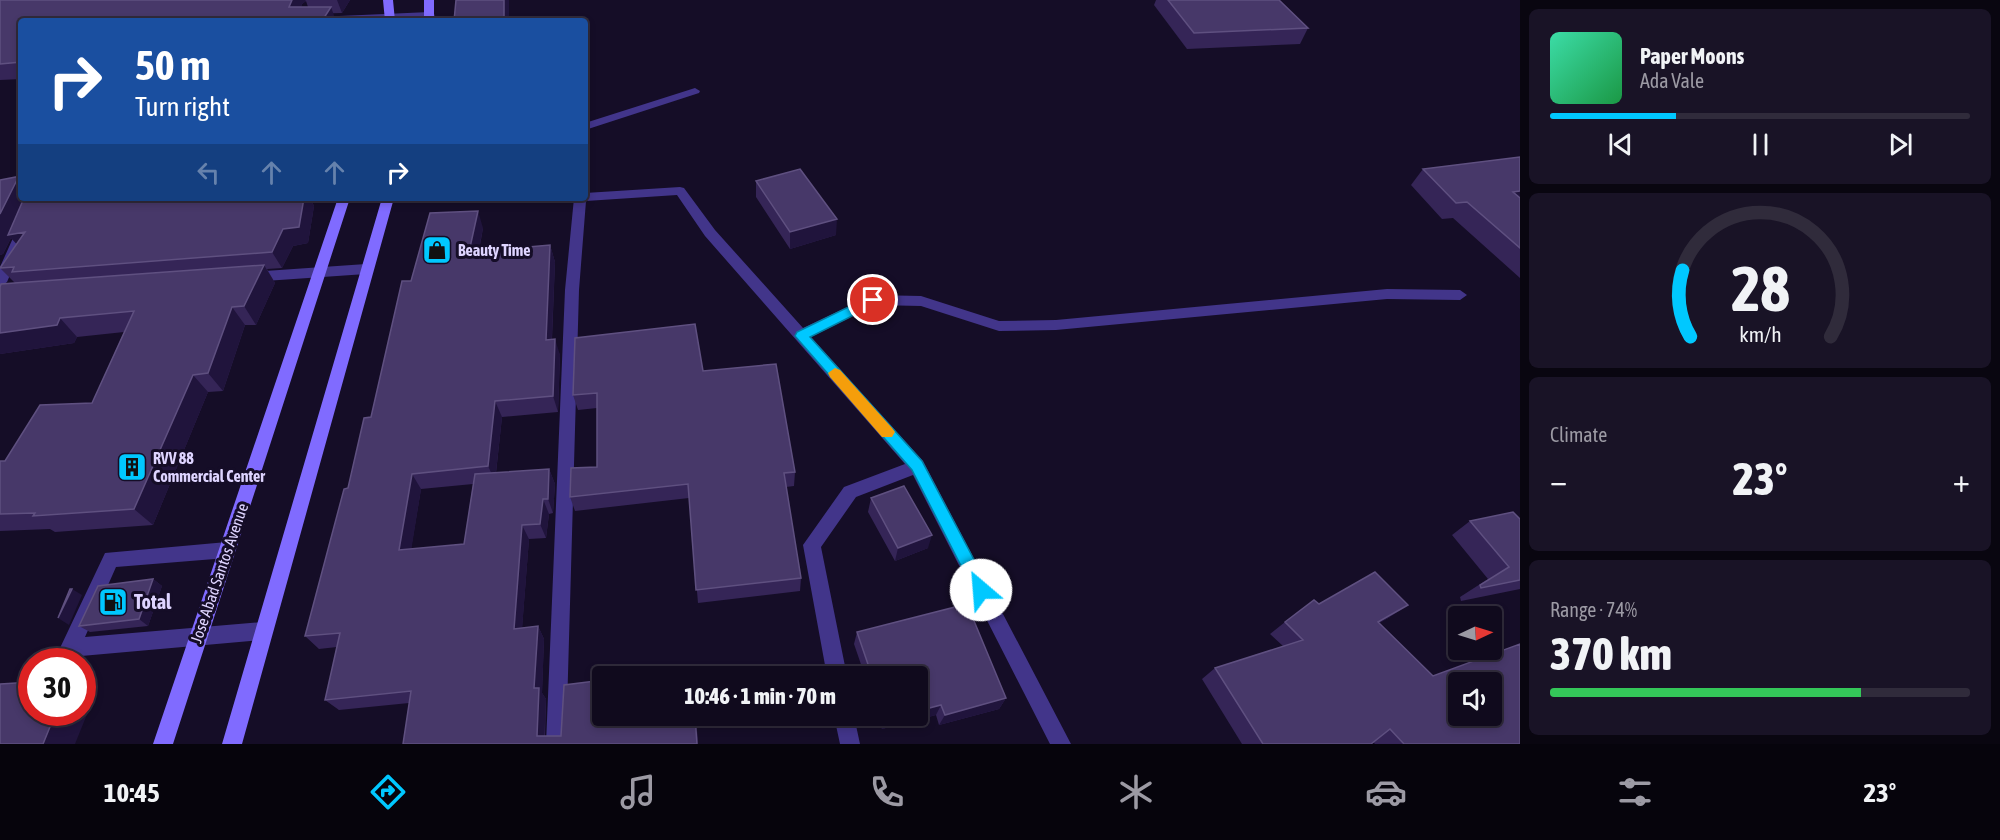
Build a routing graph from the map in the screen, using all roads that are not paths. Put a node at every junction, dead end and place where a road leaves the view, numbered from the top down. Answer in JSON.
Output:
{"nodes":[{"id":1,"x":388,"y":0,"type":"edge"},
{"id":2,"x":429,"y":0,"type":"edge"},
{"id":3,"x":390,"y":18,"type":"edge"},
{"id":4,"x":429,"y":18,"type":"edge"},
{"id":5,"x":695,"y":92,"type":"dead end"},
{"id":6,"x":588,"y":126,"type":"edge"},
{"id":7,"x":588,"y":197,"type":"edge"},
{"id":8,"x":36,"y":201,"type":"edge"},
{"id":9,"x":343,"y":201,"type":"edge"},
{"id":10,"x":387,"y":201,"type":"edge"},
{"id":11,"x":580,"y":201,"type":"edge"},
{"id":12,"x":366,"y":269,"type":"junction"},
{"id":13,"x":317,"y":272,"type":"junction"},
{"id":14,"x":235,"y":278,"type":"edge"},
{"id":15,"x":0,"y":282,"type":"edge"},
{"id":16,"x":1461,"y":295,"type":"dead end"},
{"id":17,"x":801,"y":336,"type":"junction"},
{"id":18,"x":917,"y":466,"type":"junction"},
{"id":19,"x":227,"y":550,"type":"junction"},
{"id":20,"x":263,"y":631,"type":"junction"},
{"id":21,"x":196,"y":637,"type":"junction"},
{"id":22,"x":835,"y":666,"type":"edge"},
{"id":23,"x":846,"y":726,"type":"edge"},
{"id":24,"x":163,"y":744,"type":"edge"},
{"id":25,"x":232,"y":744,"type":"edge"},
{"id":26,"x":556,"y":744,"type":"edge"},
{"id":27,"x":850,"y":744,"type":"edge"},
{"id":28,"x":1061,"y":744,"type":"edge"}],
"edges":[{"from":1,"to":3,"type":"main road"},
{"from":2,"to":4,"type":"main road"},
{"from":5,"to":6,"type":"street"},
{"from":7,"to":17,"type":"street"},
{"from":8,"to":15,"type":"street"},
{"from":9,"to":13,"type":"main road","name":"Jose Abad Santos Avenue"},
{"from":10,"to":12,"type":"main road"},
{"from":11,"to":26,"type":"street"},
{"from":12,"to":13,"type":"street"},
{"from":12,"to":20,"type":"main road"},
{"from":13,"to":14,"type":"street"},
{"from":13,"to":19,"type":"main road","name":"Jose Abad Santos Avenue"},
{"from":16,"to":17,"type":"street"},
{"from":17,"to":18,"type":"street"},
{"from":18,"to":22,"type":"street"},
{"from":18,"to":28,"type":"street"},
{"from":19,"to":21,"type":"main road","name":"Jose Abad Santos Avenue"},
{"from":19,"to":21,"type":"street"},
{"from":20,"to":21,"type":"street"},
{"from":20,"to":25,"type":"main road"},
{"from":21,"to":24,"type":"main road","name":"Jose Abad Santos Avenue"},
{"from":23,"to":27,"type":"street"}]}
